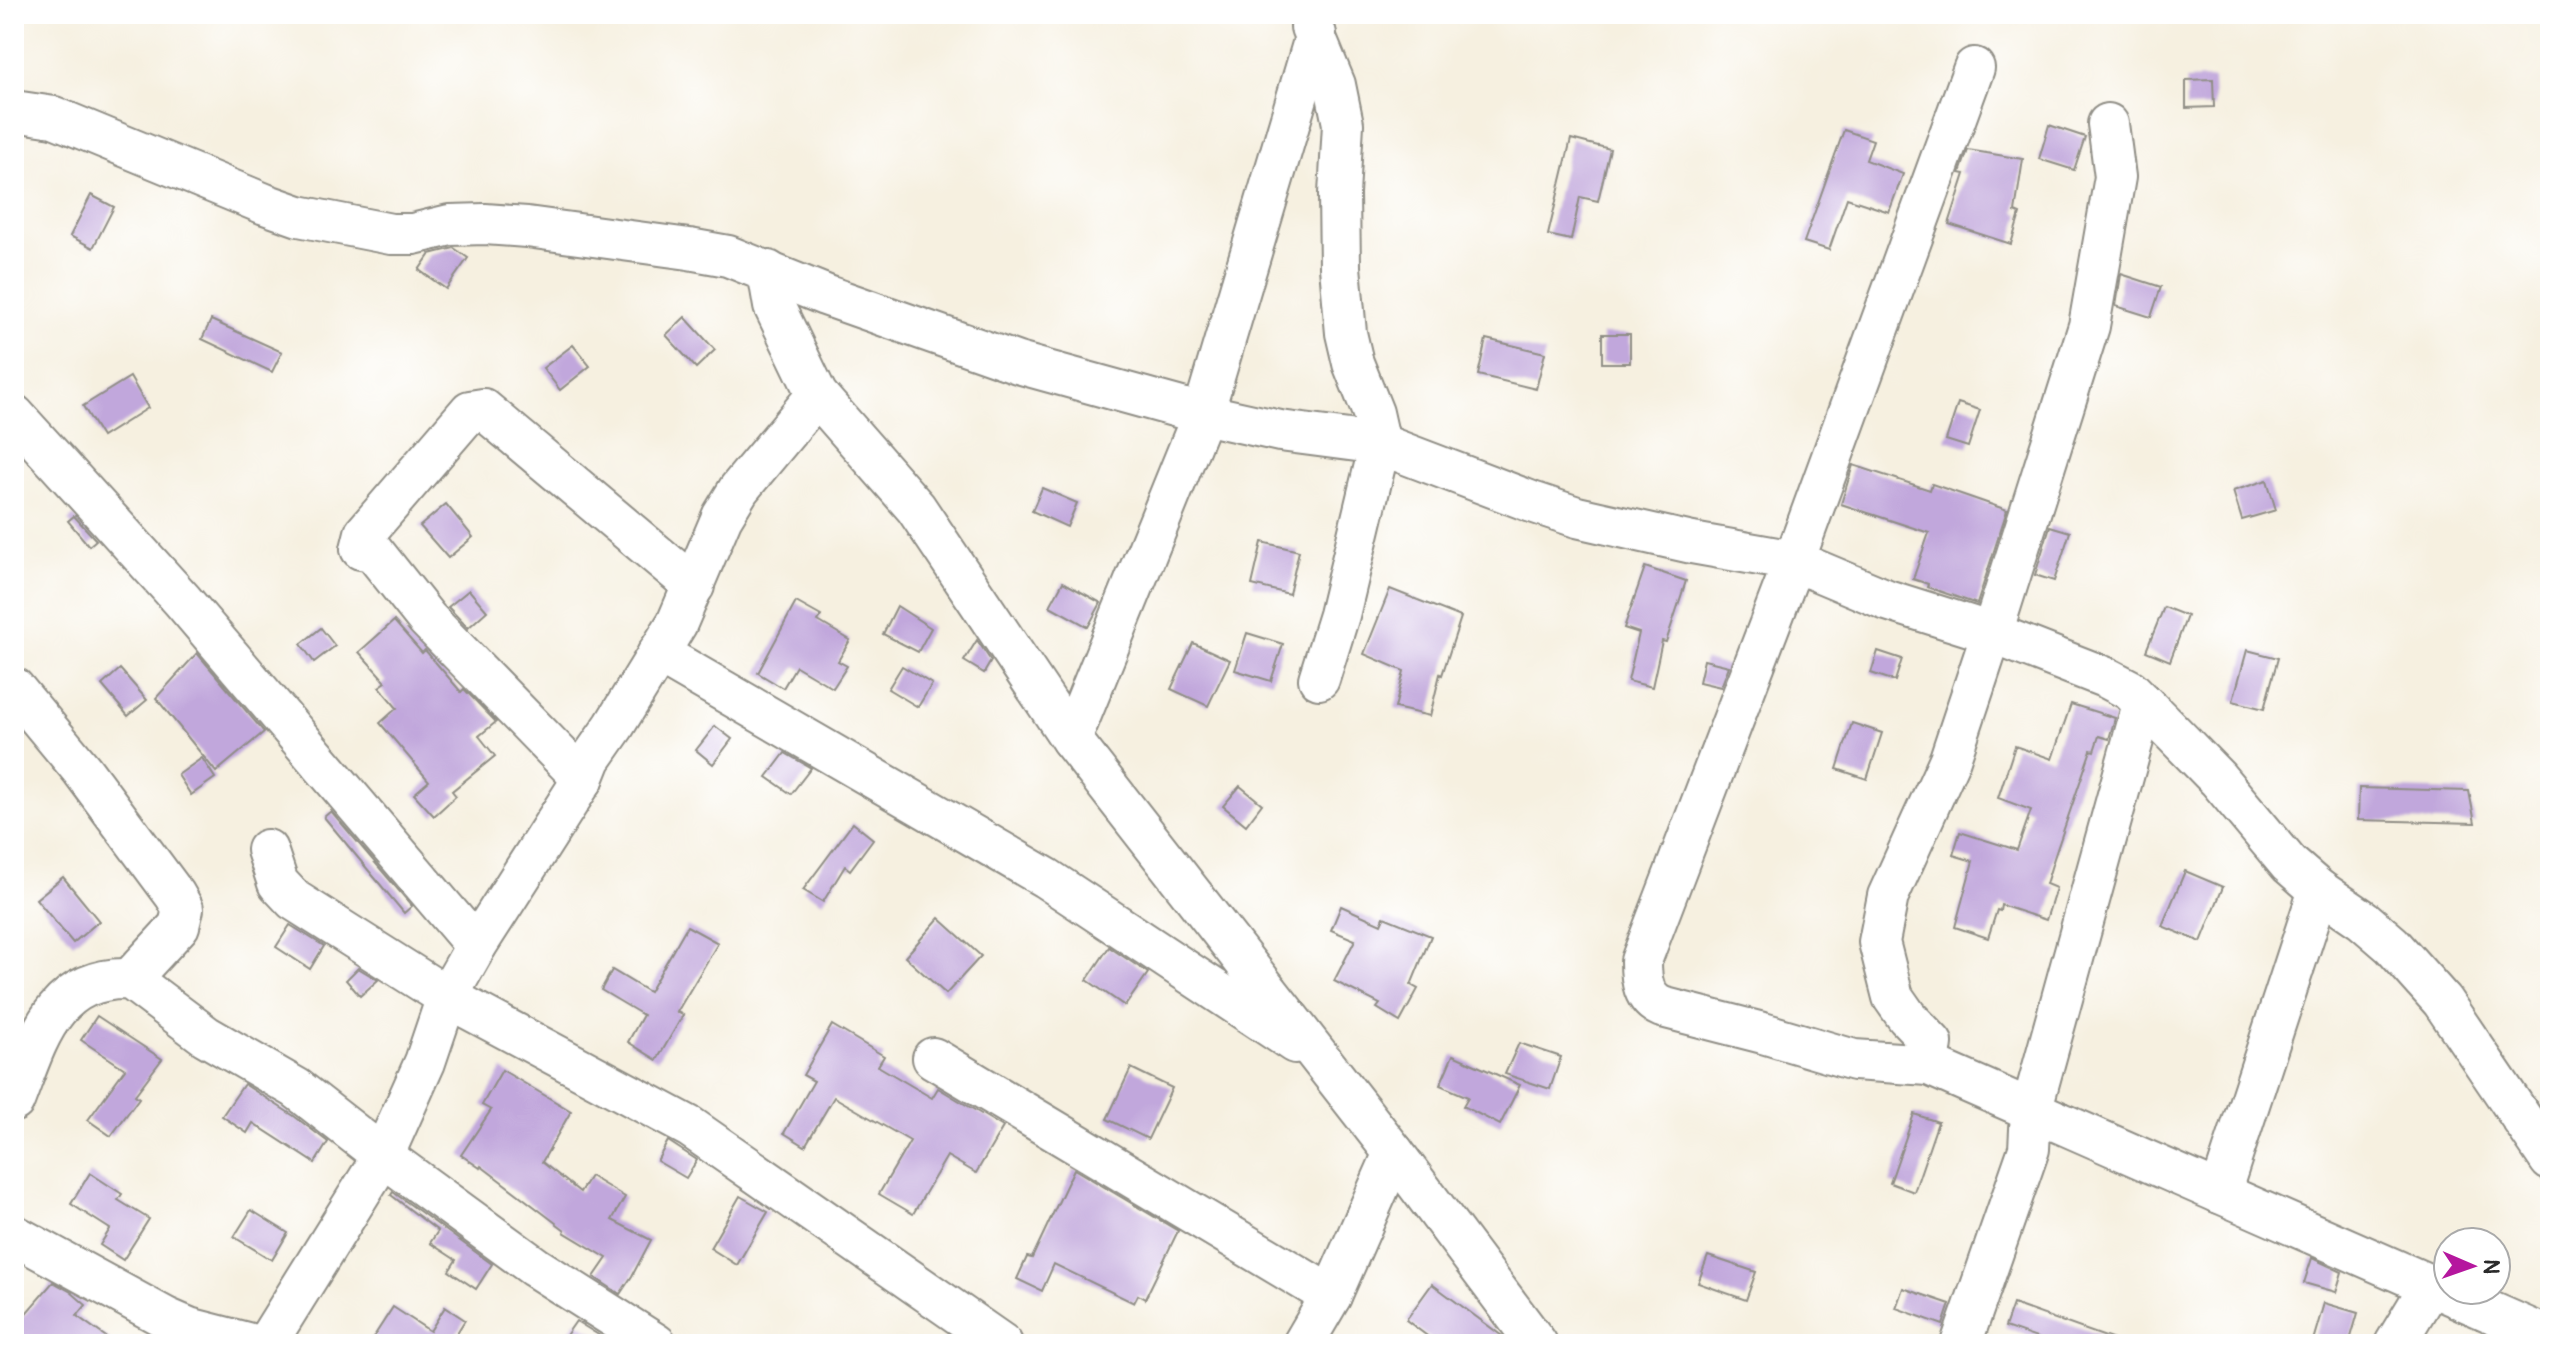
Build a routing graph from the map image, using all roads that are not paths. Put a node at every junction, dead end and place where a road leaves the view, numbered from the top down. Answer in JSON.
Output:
{"nodes":[{"id":1,"x":1309,"y":24,"type":"edge"},
{"id":2,"x":1974,"y":68,"type":"dead end"},
{"id":3,"x":14,"y":113,"type":"edge"},
{"id":4,"x":2108,"y":124,"type":"dead end"},
{"id":5,"x":768,"y":271,"type":"junction"},
{"id":6,"x":825,"y":295,"type":"junction"},
{"id":7,"x":790,"y":341,"type":"junction"},
{"id":8,"x":817,"y":395,"type":"junction"},
{"id":9,"x":1203,"y":414,"type":"junction"},
{"id":10,"x":14,"y":415,"type":"edge"},
{"id":11,"x":1380,"y":444,"type":"junction"},
{"id":12,"x":1794,"y":561,"type":"junction"},
{"id":13,"x":694,"y":586,"type":"junction"},
{"id":14,"x":1992,"y":633,"type":"junction"},
{"id":15,"x":658,"y":653,"type":"junction"},
{"id":16,"x":1319,"y":679,"type":"dead end"},
{"id":17,"x":14,"y":688,"type":"edge"},
{"id":18,"x":2143,"y":704,"type":"junction"},
{"id":19,"x":1071,"y":739,"type":"junction"},
{"id":20,"x":583,"y":779,"type":"junction"},
{"id":21,"x":267,"y":850,"type":"dead end"},
{"id":22,"x":2319,"y":890,"type":"junction"},
{"id":23,"x":476,"y":946,"type":"junction"},
{"id":24,"x":130,"y":979,"type":"junction"},
{"id":25,"x":447,"y":997,"type":"junction"},
{"id":26,"x":933,"y":1058,"type":"dead end"},
{"id":27,"x":1324,"y":1062,"type":"junction"},
{"id":28,"x":1929,"y":1065,"type":"junction"},
{"id":29,"x":14,"y":1101,"type":"edge"},
{"id":30,"x":2031,"y":1111,"type":"junction"},
{"id":31,"x":1394,"y":1153,"type":"junction"},
{"id":32,"x":383,"y":1156,"type":"junction"},
{"id":33,"x":2550,"y":1160,"type":"edge"},
{"id":34,"x":2220,"y":1193,"type":"junction"},
{"id":35,"x":14,"y":1235,"type":"edge"},
{"id":36,"x":2430,"y":1286,"type":"junction"},
{"id":37,"x":1331,"y":1296,"type":"junction"},
{"id":38,"x":2550,"y":1338,"type":"edge"},
{"id":39,"x":251,"y":1344,"type":"edge"},
{"id":40,"x":266,"y":1344,"type":"edge"},
{"id":41,"x":656,"y":1344,"type":"edge"},
{"id":42,"x":1002,"y":1344,"type":"edge"},
{"id":43,"x":1303,"y":1344,"type":"edge"},
{"id":44,"x":1537,"y":1344,"type":"edge"},
{"id":45,"x":1961,"y":1344,"type":"edge"},
{"id":46,"x":2395,"y":1344,"type":"edge"}],
"edges":[{"from":1,"to":9,"type":"street"},
{"from":1,"to":11,"type":"street"},
{"from":2,"to":12,"type":"street"},
{"from":3,"to":5,"type":"street"},
{"from":4,"to":14,"type":"street"},
{"from":5,"to":6,"type":"street"},
{"from":5,"to":7,"type":"street"},
{"from":6,"to":7,"type":"street"},
{"from":6,"to":9,"type":"street"},
{"from":7,"to":8,"type":"street"},
{"from":8,"to":13,"type":"street"},
{"from":8,"to":19,"type":"street"},
{"from":9,"to":11,"type":"street"},
{"from":9,"to":19,"type":"street"},
{"from":10,"to":23,"type":"street"},
{"from":11,"to":12,"type":"street"},
{"from":11,"to":16,"type":"street"},
{"from":12,"to":14,"type":"street"},
{"from":12,"to":28,"type":"street"},
{"from":13,"to":15,"type":"street"},
{"from":13,"to":20,"type":"street"},
{"from":14,"to":18,"type":"street"},
{"from":14,"to":28,"type":"street"},
{"from":15,"to":20,"type":"street"},
{"from":15,"to":27,"type":"street"},
{"from":17,"to":24,"type":"street"},
{"from":18,"to":22,"type":"street"},
{"from":18,"to":30,"type":"street"},
{"from":19,"to":27,"type":"street"},
{"from":20,"to":23,"type":"street"},
{"from":21,"to":25,"type":"street"},
{"from":22,"to":33,"type":"street"},
{"from":22,"to":34,"type":"street"},
{"from":23,"to":25,"type":"street"},
{"from":24,"to":29,"type":"street"},
{"from":24,"to":32,"type":"street"},
{"from":25,"to":32,"type":"street"},
{"from":25,"to":42,"type":"street"},
{"from":26,"to":37,"type":"street"},
{"from":27,"to":31,"type":"street"},
{"from":28,"to":30,"type":"street"},
{"from":30,"to":34,"type":"street"},
{"from":30,"to":45,"type":"street"},
{"from":31,"to":37,"type":"street"},
{"from":31,"to":44,"type":"street"},
{"from":32,"to":40,"type":"street"},
{"from":32,"to":41,"type":"street"},
{"from":34,"to":36,"type":"street"},
{"from":35,"to":39,"type":"street"},
{"from":36,"to":38,"type":"street"},
{"from":36,"to":46,"type":"street"},
{"from":37,"to":43,"type":"street"}]}
